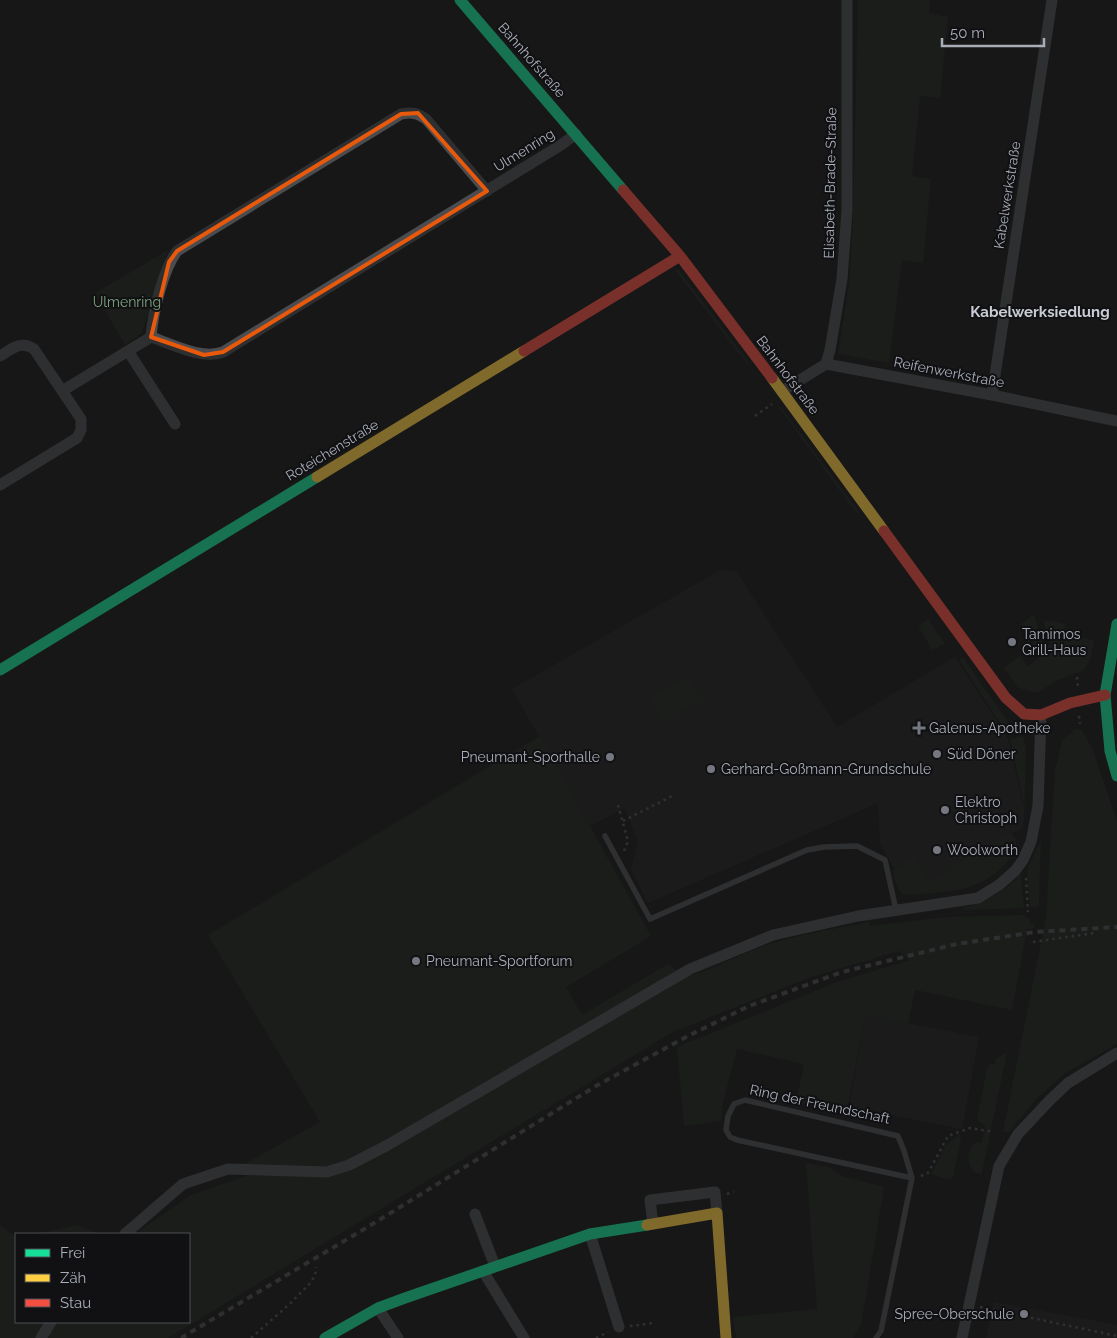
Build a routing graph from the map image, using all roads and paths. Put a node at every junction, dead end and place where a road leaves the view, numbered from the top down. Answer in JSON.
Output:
{"nodes":[{"id":1,"x":460,"y":0,"type":"edge"},
{"id":2,"x":847,"y":0,"type":"edge"},
{"id":3,"x":1052,"y":0,"type":"edge"},
{"id":4,"x":576,"y":134,"type":"junction"},
{"id":5,"x":487,"y":191,"type":"junction"},
{"id":6,"x":680,"y":256,"type":"junction"},
{"id":7,"x":151,"y":337,"type":"junction"},
{"id":8,"x":128,"y":351,"type":"junction"},
{"id":9,"x":0,"y":356,"type":"edge"},
{"id":10,"x":826,"y":364,"type":"junction"},
{"id":11,"x":782,"y":391,"type":"junction"},
{"id":12,"x":62,"y":392,"type":"junction"},
{"id":13,"x":992,"y":394,"type":"junction"},
{"id":14,"x":754,"y":416,"type":"dead end"},
{"id":15,"x":1117,"y":421,"type":"edge"},
{"id":16,"x":174,"y":424,"type":"dead end"},
{"id":17,"x":0,"y":485,"type":"edge"},
{"id":18,"x":1117,"y":624,"type":"edge"},
{"id":19,"x":0,"y":670,"type":"edge"},
{"id":20,"x":1111,"y":695,"type":"edge"},
{"id":21,"x":1041,"y":716,"type":"junction"},
{"id":22,"x":1117,"y":776,"type":"edge"},
{"id":23,"x":672,"y":796,"type":"dead end"},
{"id":24,"x":618,"y":805,"type":"dead end"},
{"id":25,"x":623,"y":821,"type":"junction"},
{"id":26,"x":606,"y":836,"type":"dead end"},
{"id":27,"x":620,"y":864,"type":"junction"},
{"id":28,"x":1025,"y":872,"type":"dead end"},
{"id":29,"x":896,"y":910,"type":"junction"},
{"id":30,"x":1028,"y":912,"type":"dead end"},
{"id":31,"x":1095,"y":934,"type":"dead end"},
{"id":32,"x":1033,"y":942,"type":"dead end"},
{"id":33,"x":1117,"y":1054,"type":"edge"},
{"id":34,"x":994,"y":1132,"type":"dead end"},
{"id":35,"x":912,"y":1178,"type":"junction"},
{"id":36,"x":717,"y":1213,"type":"junction"},
{"id":37,"x":475,"y":1214,"type":"dead end"},
{"id":38,"x":653,"y":1224,"type":"junction"},
{"id":39,"x":126,"y":1233,"type":"edge"},
{"id":40,"x":590,"y":1234,"type":"junction"},
{"id":41,"x":495,"y":1266,"type":"junction"},
{"id":42,"x":316,"y":1267,"type":"dead end"},
{"id":43,"x":484,"y":1270,"type":"junction"},
{"id":44,"x":968,"y":1305,"type":"junction"},
{"id":45,"x":378,"y":1308,"type":"junction"},
{"id":46,"x":50,"y":1323,"type":"edge"},
{"id":47,"x":619,"y":1327,"type":"dead end"},
{"id":48,"x":1117,"y":1336,"type":"edge"},
{"id":49,"x":40,"y":1338,"type":"edge"},
{"id":50,"x":251,"y":1338,"type":"edge"},
{"id":51,"x":325,"y":1338,"type":"edge"},
{"id":52,"x":398,"y":1338,"type":"edge"},
{"id":53,"x":524,"y":1338,"type":"edge"},
{"id":54,"x":726,"y":1338,"type":"edge"},
{"id":55,"x":876,"y":1338,"type":"edge"},
{"id":56,"x":962,"y":1338,"type":"edge"}],
"edges":[{"from":1,"to":4,"type":"street","name":"Bahnhofstraße"},
{"from":2,"to":10,"type":"street","name":"Elisabeth-Brade-Straße"},
{"from":3,"to":13,"type":"street","name":"Kabelwerkstraße"},
{"from":4,"to":5,"type":"street","name":"Ulmenring"},
{"from":4,"to":6,"type":"street","name":"Bahnhofstraße"},
{"from":5,"to":7,"type":"street","name":"Ulmenring"},
{"from":5,"to":7,"type":"street","name":"Ulmenring"},
{"from":6,"to":11,"type":"street","name":"Bahnhofstraße"},
{"from":6,"to":19,"type":"street","name":"Roteichenstraße"},
{"from":7,"to":8,"type":"street"},
{"from":8,"to":12,"type":"street"},
{"from":8,"to":16,"type":"street"},
{"from":9,"to":12,"type":"street"},
{"from":10,"to":11,"type":"street"},
{"from":10,"to":13,"type":"street","name":"Reifenwerkstraße"},
{"from":11,"to":14,"type":"path"},
{"from":11,"to":21,"type":"street","name":"Bahnhofstraße"},
{"from":12,"to":17,"type":"street"},
{"from":13,"to":15,"type":"street","name":"Reifenwerkstraße"},
{"from":18,"to":20,"type":"street"},
{"from":20,"to":21,"type":"street"},
{"from":20,"to":22,"type":"street"},
{"from":21,"to":29,"type":"street"},
{"from":23,"to":25,"type":"path"},
{"from":24,"to":25,"type":"path"},
{"from":25,"to":27,"type":"path"},
{"from":26,"to":27,"type":"lane"},
{"from":27,"to":29,"type":"lane"},
{"from":28,"to":30,"type":"path"},
{"from":29,"to":39,"type":"street"},
{"from":31,"to":32,"type":"path"},
{"from":33,"to":44,"type":"street"},
{"from":34,"to":35,"type":"path"},
{"from":35,"to":35,"type":"lane","name":"Ring der Freundschaft"},
{"from":35,"to":55,"type":"lane","name":"Ring der Freundschaft"},
{"from":36,"to":38,"type":"street"},
{"from":36,"to":38,"type":"street"},
{"from":36,"to":54,"type":"street"},
{"from":37,"to":41,"type":"street"},
{"from":38,"to":40,"type":"street"},
{"from":40,"to":41,"type":"street"},
{"from":40,"to":47,"type":"street"},
{"from":41,"to":43,"type":"street"},
{"from":42,"to":50,"type":"path"},
{"from":43,"to":45,"type":"street"},
{"from":43,"to":53,"type":"street"},
{"from":44,"to":48,"type":"path"},
{"from":44,"to":56,"type":"street"},
{"from":45,"to":51,"type":"street"},
{"from":45,"to":52,"type":"street"},
{"from":46,"to":49,"type":"street"}]}
